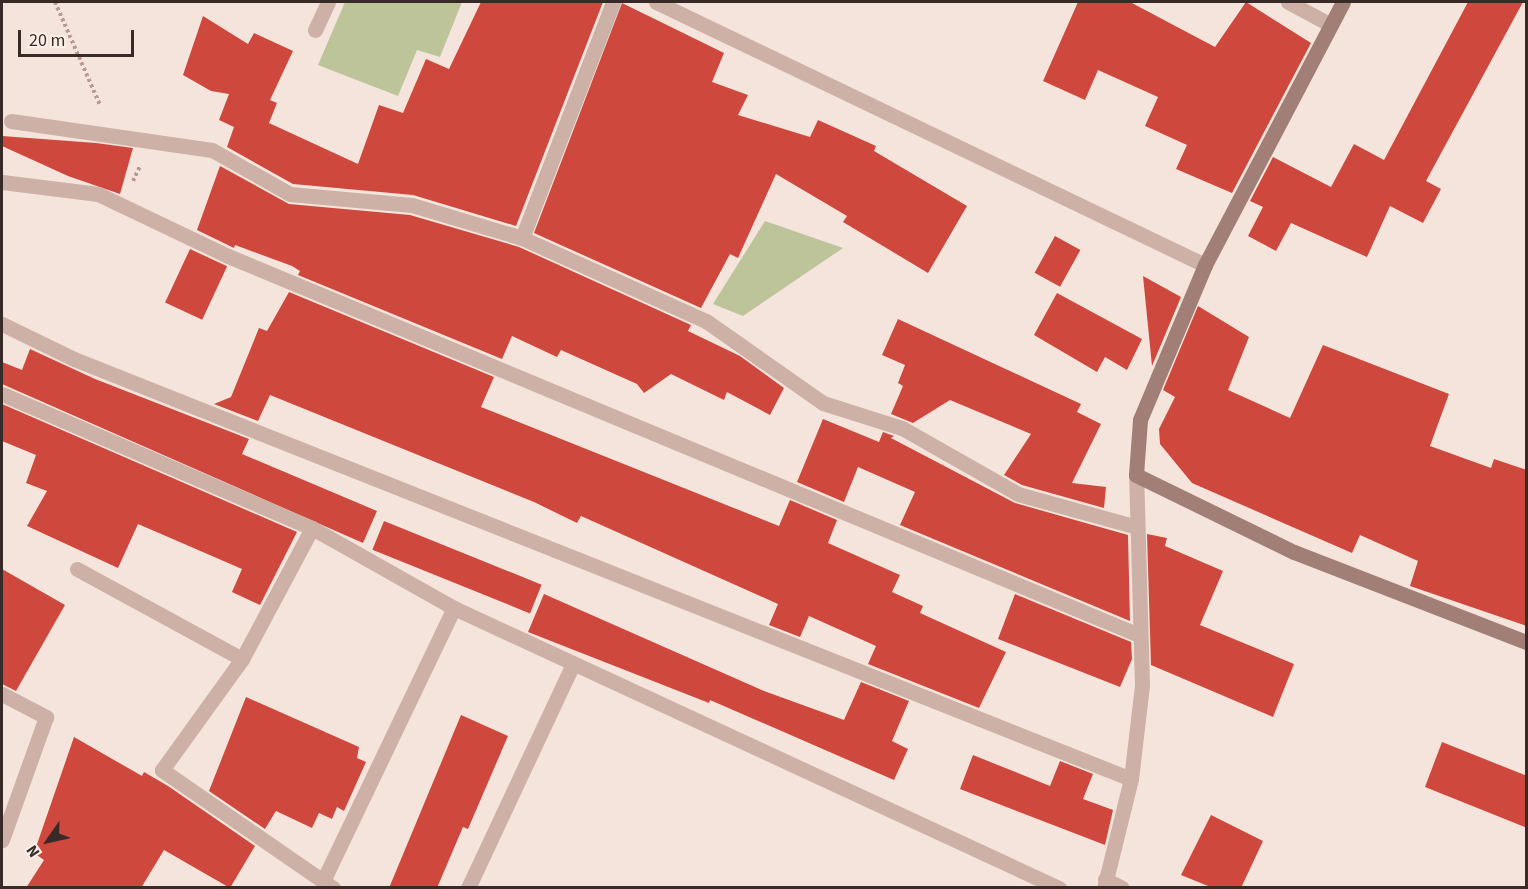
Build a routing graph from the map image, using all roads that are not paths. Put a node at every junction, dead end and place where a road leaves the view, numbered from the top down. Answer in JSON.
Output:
{"nodes":[{"id":1,"x":328,"y":2,"type":"edge"},
{"id":2,"x":613,"y":2,"type":"edge"},
{"id":3,"x":656,"y":2,"type":"edge"},
{"id":4,"x":1288,"y":2,"type":"edge"},
{"id":5,"x":1342,"y":2,"type":"edge"},
{"id":6,"x":1329,"y":24,"type":"junction"},
{"id":7,"x":315,"y":30,"type":"dead end"},
{"id":8,"x":11,"y":121,"type":"dead end"},
{"id":9,"x":2,"y":182,"type":"edge"},
{"id":10,"x":522,"y":238,"type":"junction"},
{"id":11,"x":1205,"y":265,"type":"junction"},
{"id":12,"x":2,"y":324,"type":"edge"},
{"id":13,"x":2,"y":394,"type":"edge"},
{"id":14,"x":1136,"y":475,"type":"junction"},
{"id":15,"x":1137,"y":527,"type":"junction"},
{"id":16,"x":312,"y":528,"type":"junction"},
{"id":17,"x":77,"y":570,"type":"dead end"},
{"id":18,"x":454,"y":608,"type":"junction"},
{"id":19,"x":1139,"y":635,"type":"junction"},
{"id":20,"x":1527,"y":642,"type":"edge"},
{"id":21,"x":242,"y":659,"type":"junction"},
{"id":22,"x":573,"y":663,"type":"junction"},
{"id":23,"x":2,"y":693,"type":"edge"},
{"id":24,"x":1131,"y":779,"type":"junction"},
{"id":25,"x":2,"y":840,"type":"edge"},
{"id":26,"x":1105,"y":883,"type":"edge"},
{"id":27,"x":328,"y":884,"type":"edge"},
{"id":28,"x":468,"y":888,"type":"edge"},
{"id":29,"x":1059,"y":888,"type":"edge"},
{"id":30,"x":1122,"y":888,"type":"edge"}],
"edges":[{"from":1,"to":7,"type":"street"},
{"from":2,"to":10,"type":"street"},
{"from":3,"to":11,"type":"street"},
{"from":4,"to":6,"type":"street"},
{"from":5,"to":6,"type":"main road"},
{"from":6,"to":11,"type":"main road"},
{"from":8,"to":10,"type":"street"},
{"from":9,"to":19,"type":"street"},
{"from":10,"to":15,"type":"street"},
{"from":11,"to":14,"type":"main road"},
{"from":12,"to":24,"type":"street"},
{"from":13,"to":16,"type":"street"},
{"from":14,"to":15,"type":"street"},
{"from":14,"to":20,"type":"main road"},
{"from":15,"to":19,"type":"street"},
{"from":16,"to":18,"type":"street"},
{"from":16,"to":21,"type":"street"},
{"from":17,"to":21,"type":"street"},
{"from":18,"to":22,"type":"street"},
{"from":18,"to":27,"type":"street"},
{"from":19,"to":24,"type":"street"},
{"from":21,"to":27,"type":"street"},
{"from":22,"to":28,"type":"street"},
{"from":22,"to":29,"type":"street"},
{"from":23,"to":25,"type":"street"},
{"from":24,"to":26,"type":"street"},
{"from":26,"to":30,"type":"street"}]}
